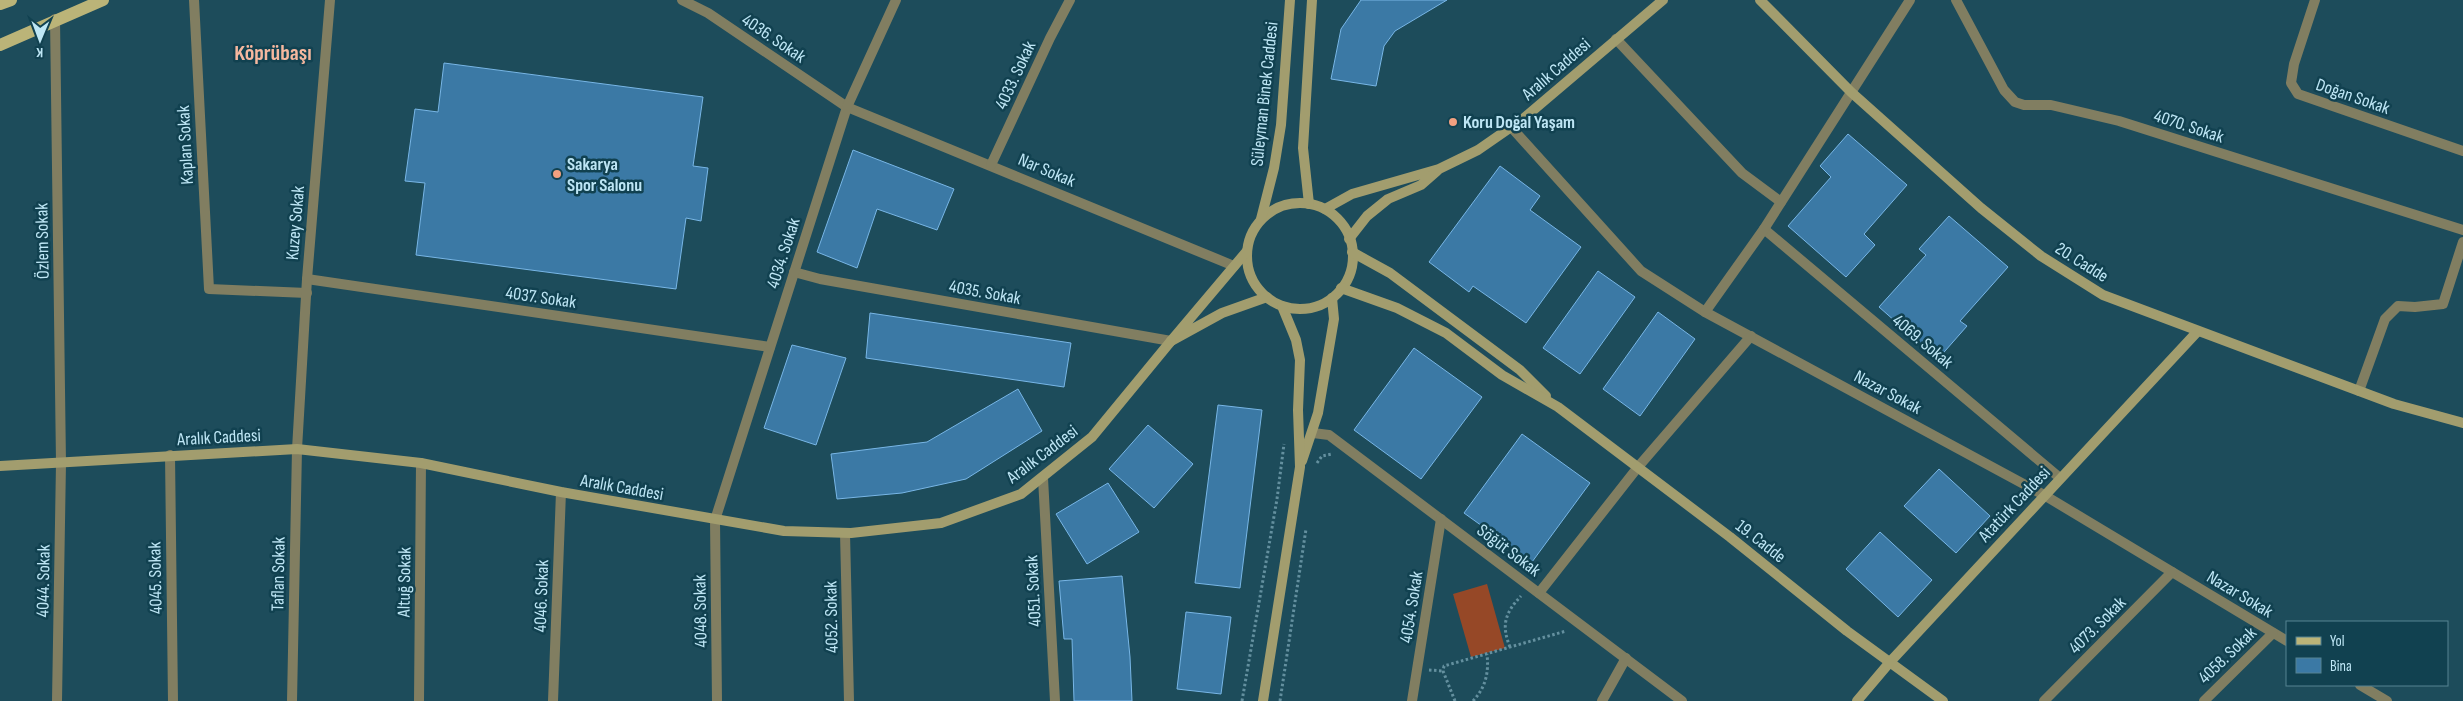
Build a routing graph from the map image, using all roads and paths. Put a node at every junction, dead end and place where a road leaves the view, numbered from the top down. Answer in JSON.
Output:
{"nodes":[{"id":1,"x":11,"y":0,"type":"edge"},
{"id":2,"x":102,"y":0,"type":"edge"},
{"id":3,"x":194,"y":0,"type":"edge"},
{"id":4,"x":330,"y":0,"type":"edge"},
{"id":5,"x":682,"y":0,"type":"edge"},
{"id":6,"x":896,"y":0,"type":"edge"},
{"id":7,"x":1070,"y":0,"type":"edge"},
{"id":8,"x":1290,"y":0,"type":"edge"},
{"id":9,"x":1312,"y":0,"type":"edge"},
{"id":10,"x":1663,"y":0,"type":"edge"},
{"id":11,"x":1760,"y":0,"type":"edge"},
{"id":12,"x":1910,"y":0,"type":"edge"},
{"id":13,"x":1956,"y":0,"type":"edge"},
{"id":14,"x":2315,"y":0,"type":"edge"},
{"id":15,"x":0,"y":4,"type":"edge"},
{"id":16,"x":55,"y":19,"type":"junction"},
{"id":17,"x":1616,"y":39,"type":"junction"},
{"id":18,"x":0,"y":45,"type":"edge"},
{"id":19,"x":1851,"y":92,"type":"junction"},
{"id":20,"x":847,"y":106,"type":"junction"},
{"id":21,"x":1511,"y":127,"type":"junction"},
{"id":22,"x":2463,"y":151,"type":"edge"},
{"id":23,"x":991,"y":165,"type":"junction"},
{"id":24,"x":1439,"y":169,"type":"junction"},
{"id":25,"x":1781,"y":202,"type":"junction"},
{"id":26,"x":1309,"y":204,"type":"junction"},
{"id":27,"x":1325,"y":209,"type":"junction"},
{"id":28,"x":1261,"y":220,"type":"junction"},
{"id":29,"x":1764,"y":229,"type":"junction"},
{"id":30,"x":2463,"y":230,"type":"edge"},
{"id":31,"x":1349,"y":238,"type":"junction"},
{"id":32,"x":2463,"y":242,"type":"edge"},
{"id":33,"x":1247,"y":251,"type":"junction"},
{"id":34,"x":1352,"y":252,"type":"junction"},
{"id":35,"x":1234,"y":266,"type":"junction"},
{"id":36,"x":794,"y":272,"type":"junction"},
{"id":37,"x":307,"y":279,"type":"junction"},
{"id":38,"x":1341,"y":288,"type":"junction"},
{"id":39,"x":306,"y":293,"type":"junction"},
{"id":40,"x":1267,"y":297,"type":"junction"},
{"id":41,"x":1332,"y":298,"type":"junction"},
{"id":42,"x":1282,"y":306,"type":"junction"},
{"id":43,"x":1705,"y":312,"type":"junction"},
{"id":44,"x":2197,"y":332,"type":"junction"},
{"id":45,"x":1751,"y":336,"type":"junction"},
{"id":46,"x":1171,"y":342,"type":"junction"},
{"id":47,"x":770,"y":347,"type":"junction"},
{"id":48,"x":2358,"y":391,"type":"junction"},
{"id":49,"x":1558,"y":407,"type":"junction"},
{"id":50,"x":2463,"y":423,"type":"edge"},
{"id":51,"x":1313,"y":433,"type":"junction"},
{"id":52,"x":1284,"y":440,"type":"dead end"},
{"id":53,"x":297,"y":448,"type":"junction"},
{"id":54,"x":1334,"y":453,"type":"dead end"},
{"id":55,"x":170,"y":455,"type":"junction"},
{"id":56,"x":421,"y":462,"type":"junction"},
{"id":57,"x":61,"y":463,"type":"junction"},
{"id":58,"x":0,"y":466,"type":"edge"},
{"id":59,"x":1316,"y":466,"type":"dead end"},
{"id":60,"x":1300,"y":467,"type":"junction"},
{"id":61,"x":1638,"y":467,"type":"junction"},
{"id":62,"x":1043,"y":478,"type":"junction"},
{"id":63,"x":2060,"y":478,"type":"junction"},
{"id":64,"x":561,"y":492,"type":"junction"},
{"id":65,"x":2044,"y":495,"type":"junction"},
{"id":66,"x":1442,"y":519,"type":"junction"},
{"id":67,"x":714,"y":520,"type":"junction"},
{"id":68,"x":1307,"y":524,"type":"dead end"},
{"id":69,"x":845,"y":533,"type":"junction"},
{"id":70,"x":2172,"y":572,"type":"junction"},
{"id":71,"x":1539,"y":593,"type":"junction"},
{"id":72,"x":1521,"y":596,"type":"dead end"},
{"id":73,"x":1567,"y":631,"type":"dead end"},
{"id":74,"x":2273,"y":633,"type":"junction"},
{"id":75,"x":2286,"y":640,"type":"edge"},
{"id":76,"x":1510,"y":647,"type":"junction"},
{"id":77,"x":1487,"y":654,"type":"junction"},
{"id":78,"x":1626,"y":658,"type":"junction"},
{"id":79,"x":1890,"y":662,"type":"junction"},
{"id":80,"x":1427,"y":670,"type":"dead end"},
{"id":81,"x":1443,"y":671,"type":"junction"},
{"id":82,"x":2362,"y":686,"type":"edge"},
{"id":83,"x":57,"y":701,"type":"edge"},
{"id":84,"x":173,"y":701,"type":"edge"},
{"id":85,"x":292,"y":701,"type":"edge"},
{"id":86,"x":419,"y":701,"type":"edge"},
{"id":87,"x":553,"y":701,"type":"edge"},
{"id":88,"x":717,"y":701,"type":"edge"},
{"id":89,"x":849,"y":701,"type":"edge"},
{"id":90,"x":1055,"y":701,"type":"edge"},
{"id":91,"x":1242,"y":701,"type":"edge"},
{"id":92,"x":1263,"y":701,"type":"edge"},
{"id":93,"x":1280,"y":701,"type":"edge"},
{"id":94,"x":1412,"y":701,"type":"edge"},
{"id":95,"x":1455,"y":701,"type":"edge"},
{"id":96,"x":1473,"y":701,"type":"edge"},
{"id":97,"x":1602,"y":701,"type":"edge"},
{"id":98,"x":1682,"y":701,"type":"edge"},
{"id":99,"x":1857,"y":701,"type":"edge"},
{"id":100,"x":1943,"y":701,"type":"edge"},
{"id":101,"x":2044,"y":701,"type":"edge"},
{"id":102,"x":2204,"y":701,"type":"edge"},
{"id":103,"x":2387,"y":701,"type":"edge"}],
"edges":[{"from":1,"to":15,"type":"main road"},
{"from":2,"to":16,"type":"main road"},
{"from":3,"to":39,"type":"street","name":"Kaplan Sokak"},
{"from":4,"to":37,"type":"street","name":"Kuzey Sokak"},
{"from":5,"to":20,"type":"street","name":"4036. Sokak"},
{"from":6,"to":20,"type":"street","name":"4034. Sokak"},
{"from":7,"to":23,"type":"street","name":"4033. Sokak"},
{"from":8,"to":28,"type":"street","name":"Süleyman Binek Caddesi"},
{"from":9,"to":26,"type":"street"},
{"from":10,"to":17,"type":"street","name":"Aralık Caddesi"},
{"from":11,"to":19,"type":"street","name":"20. Cadde"},
{"from":12,"to":19,"type":"street"},
{"from":13,"to":30,"type":"street","name":"4070. Sokak"},
{"from":14,"to":22,"type":"street","name":"Doğan Sokak"},
{"from":16,"to":18,"type":"main road"},
{"from":16,"to":57,"type":"street","name":"Özlem Sokak"},
{"from":17,"to":21,"type":"street","name":"Aralık Caddesi"},
{"from":17,"to":25,"type":"street"},
{"from":19,"to":25,"type":"street"},
{"from":19,"to":44,"type":"street","name":"20. Cadde"},
{"from":20,"to":23,"type":"street","name":"Nar Sokak"},
{"from":20,"to":36,"type":"street","name":"4034. Sokak"},
{"from":21,"to":24,"type":"street","name":"Aralık Caddesi"},
{"from":21,"to":43,"type":"street","name":"Nazar Sokak"},
{"from":23,"to":35,"type":"street","name":"Nar Sokak"},
{"from":24,"to":27,"type":"street","name":"Aralık Caddesi"},
{"from":24,"to":31,"type":"street","name":"Aralık Caddesi"},
{"from":25,"to":29,"type":"street"},
{"from":26,"to":27,"type":"street"},
{"from":26,"to":28,"type":"street"},
{"from":27,"to":31,"type":"street"},
{"from":28,"to":33,"type":"street"},
{"from":29,"to":43,"type":"street"},
{"from":29,"to":63,"type":"street","name":"4069. Sokak"},
{"from":31,"to":34,"type":"street"},
{"from":32,"to":48,"type":"street"},
{"from":33,"to":35,"type":"street","name":"Aralık Caddesi"},
{"from":33,"to":40,"type":"street"},
{"from":34,"to":38,"type":"street"},
{"from":34,"to":49,"type":"street"},
{"from":35,"to":46,"type":"street","name":"Aralık Caddesi"},
{"from":36,"to":46,"type":"street","name":"4035. Sokak"},
{"from":36,"to":47,"type":"street","name":"4034. Sokak"},
{"from":37,"to":39,"type":"street","name":"Kuzey Sokak"},
{"from":37,"to":47,"type":"street","name":"4037. Sokak"},
{"from":38,"to":41,"type":"street"},
{"from":38,"to":49,"type":"street"},
{"from":39,"to":53,"type":"street","name":"Kuzey Sokak"},
{"from":40,"to":42,"type":"street"},
{"from":40,"to":46,"type":"street"},
{"from":41,"to":42,"type":"street"},
{"from":41,"to":51,"type":"street"},
{"from":42,"to":60,"type":"street"},
{"from":43,"to":45,"type":"street","name":"Nazar Sokak"},
{"from":44,"to":48,"type":"street","name":"20. Cadde"},
{"from":44,"to":63,"type":"street","name":"Atatürk Caddesi"},
{"from":45,"to":61,"type":"street"},
{"from":45,"to":65,"type":"street","name":"Nazar Sokak"},
{"from":46,"to":62,"type":"street","name":"Aralık Caddesi"},
{"from":47,"to":67,"type":"street","name":"4034. Sokak"},
{"from":48,"to":50,"type":"street","name":"20. Cadde"},
{"from":49,"to":61,"type":"street","name":"19. Cadde"},
{"from":51,"to":60,"type":"street"},
{"from":51,"to":66,"type":"street","name":"Söğüt Sokak"},
{"from":52,"to":91,"type":"path"},
{"from":53,"to":55,"type":"street","name":"Aralık Caddesi"},
{"from":53,"to":56,"type":"street","name":"Aralık Caddesi"},
{"from":53,"to":85,"type":"street","name":"Taflan Sokak"},
{"from":54,"to":59,"type":"path"},
{"from":55,"to":57,"type":"street","name":"Aralık Caddesi"},
{"from":55,"to":84,"type":"street","name":"4045. Sokak"},
{"from":56,"to":64,"type":"street","name":"Aralık Caddesi"},
{"from":56,"to":86,"type":"street","name":"Altuğ Sokak"},
{"from":57,"to":58,"type":"street","name":"Aralık Caddesi"},
{"from":57,"to":83,"type":"street","name":"4044. Sokak"},
{"from":60,"to":92,"type":"street"},
{"from":61,"to":71,"type":"street"},
{"from":61,"to":79,"type":"street","name":"19. Cadde"},
{"from":62,"to":69,"type":"street","name":"Aralık Caddesi"},
{"from":62,"to":90,"type":"street","name":"4051. Sokak"},
{"from":63,"to":65,"type":"street","name":"Atatürk Caddesi"},
{"from":64,"to":67,"type":"street","name":"Aralık Caddesi"},
{"from":64,"to":87,"type":"street","name":"4046. Sokak"},
{"from":65,"to":70,"type":"street","name":"Nazar Sokak"},
{"from":65,"to":79,"type":"street","name":"Atatürk Caddesi"},
{"from":66,"to":71,"type":"street","name":"Söğüt Sokak"},
{"from":66,"to":94,"type":"street","name":"4054. Sokak"},
{"from":67,"to":69,"type":"street","name":"Aralık Caddesi"},
{"from":67,"to":88,"type":"street","name":"4048. Sokak"},
{"from":68,"to":93,"type":"path"},
{"from":69,"to":89,"type":"street","name":"4052. Sokak"},
{"from":70,"to":74,"type":"street","name":"Nazar Sokak"},
{"from":70,"to":101,"type":"street","name":"4073. Sokak"},
{"from":71,"to":78,"type":"street","name":"Söğüt Sokak"},
{"from":72,"to":76,"type":"path"},
{"from":73,"to":76,"type":"path"},
{"from":74,"to":75,"type":"street","name":"Nazar Sokak"},
{"from":74,"to":102,"type":"street","name":"4058. Sokak"},
{"from":76,"to":77,"type":"path"},
{"from":77,"to":81,"type":"path"},
{"from":77,"to":96,"type":"path"},
{"from":78,"to":97,"type":"street"},
{"from":78,"to":98,"type":"street","name":"Söğüt Sokak"},
{"from":79,"to":99,"type":"street","name":"Atatürk Caddesi"},
{"from":79,"to":100,"type":"street","name":"19. Cadde"},
{"from":80,"to":81,"type":"path"},
{"from":81,"to":95,"type":"path"},
{"from":82,"to":103,"type":"street"}]}
